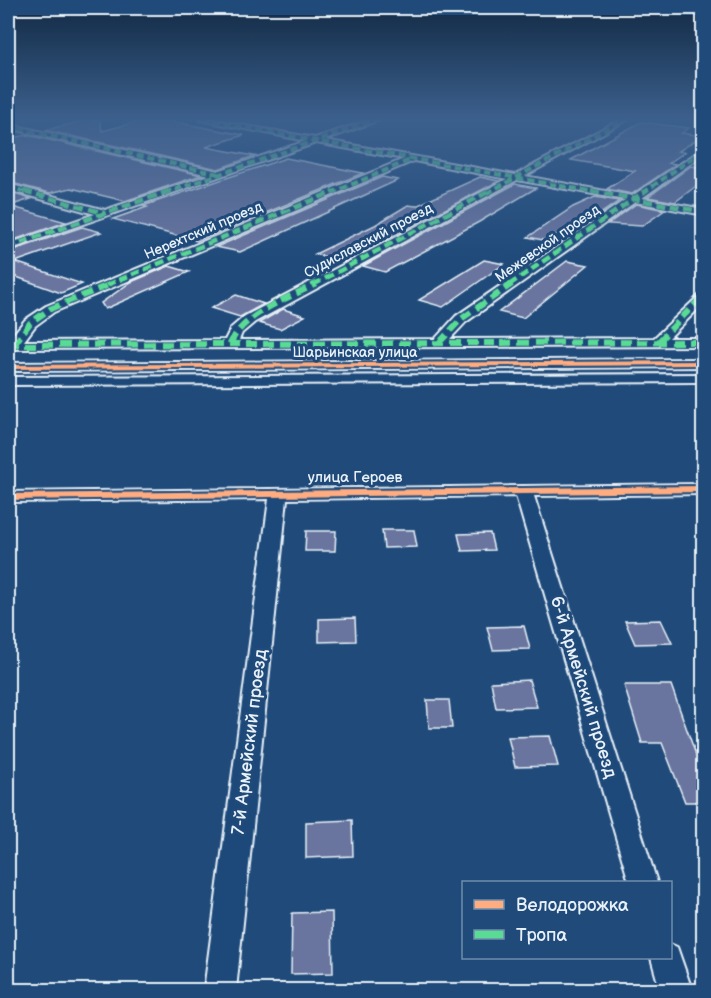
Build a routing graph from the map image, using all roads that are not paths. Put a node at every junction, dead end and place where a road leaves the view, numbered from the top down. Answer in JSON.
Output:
{"nodes":[{"id":1,"x":186,"y":167,"type":"edge"},
{"id":2,"x":239,"y":167,"type":"edge"},
{"id":3,"x":393,"y":167,"type":"edge"},
{"id":4,"x":461,"y":167,"type":"edge"},
{"id":5,"x":537,"y":167,"type":"edge"},
{"id":6,"x":679,"y":167,"type":"edge"},
{"id":7,"x":218,"y":174,"type":"junction"},
{"id":8,"x":518,"y":177,"type":"junction"},
{"id":9,"x":8,"y":186,"type":"edge"},
{"id":10,"x":636,"y":199,"type":"junction"},
{"id":11,"x":704,"y":212,"type":"edge"},
{"id":12,"x":104,"y":213,"type":"junction"},
{"id":13,"x":8,"y":247,"type":"edge"},
{"id":14,"x":704,"y":295,"type":"edge"},
{"id":15,"x":658,"y":342,"type":"junction"},
{"id":16,"x":704,"y":342,"type":"edge"},
{"id":17,"x":439,"y":343,"type":"junction"},
{"id":18,"x":230,"y":344,"type":"junction"},
{"id":19,"x":11,"y":345,"type":"edge"},
{"id":20,"x":704,"y":363,"type":"edge"},
{"id":21,"x":8,"y":367,"type":"edge"},
{"id":22,"x":704,"y":378,"type":"edge"},
{"id":23,"x":8,"y":381,"type":"edge"},
{"id":24,"x":704,"y":489,"type":"edge"},
{"id":25,"x":524,"y":492,"type":"junction"},
{"id":26,"x":279,"y":493,"type":"junction"},
{"id":27,"x":8,"y":497,"type":"edge"},
{"id":28,"x":643,"y":881,"type":"edge"},
{"id":29,"x":667,"y":959,"type":"edge"},
{"id":30,"x":220,"y":990,"type":"edge"},
{"id":31,"x":676,"y":990,"type":"edge"}],
"edges":[{"from":1,"to":7,"type":"street"},
{"from":2,"to":7,"type":"street"},
{"from":3,"to":19,"type":"street","name":"Нерехтский проезд"},
{"from":4,"to":8,"type":"street"},
{"from":5,"to":8,"type":"street","name":"Судиславский проезд"},
{"from":6,"to":10,"type":"street","name":"Межевской проезд"},
{"from":7,"to":12,"type":"street"},
{"from":8,"to":10,"type":"street"},
{"from":8,"to":18,"type":"street","name":"Судиславский проезд"},
{"from":9,"to":12,"type":"street"},
{"from":10,"to":11,"type":"street"},
{"from":10,"to":17,"type":"street","name":"Межевской проезд"},
{"from":12,"to":13,"type":"street"},
{"from":14,"to":15,"type":"street"},
{"from":15,"to":16,"type":"street","name":"Шарьинская улица"},
{"from":15,"to":17,"type":"street","name":"Шарьинская улица"},
{"from":17,"to":18,"type":"street","name":"Шарьинская улица"},
{"from":18,"to":19,"type":"street","name":"Шарьинская улица"},
{"from":20,"to":21,"type":"street","name":"Шарьинская улица"},
{"from":22,"to":23,"type":"street"},
{"from":24,"to":25,"type":"street","name":"улица Героев"},
{"from":25,"to":26,"type":"street","name":"улица Героев"},
{"from":25,"to":28,"type":"street","name":"6-й Армейский проезд"},
{"from":26,"to":27,"type":"street","name":"улица Героев"},
{"from":26,"to":30,"type":"street","name":"7-й Армейский проезд"},
{"from":29,"to":31,"type":"street"}]}
